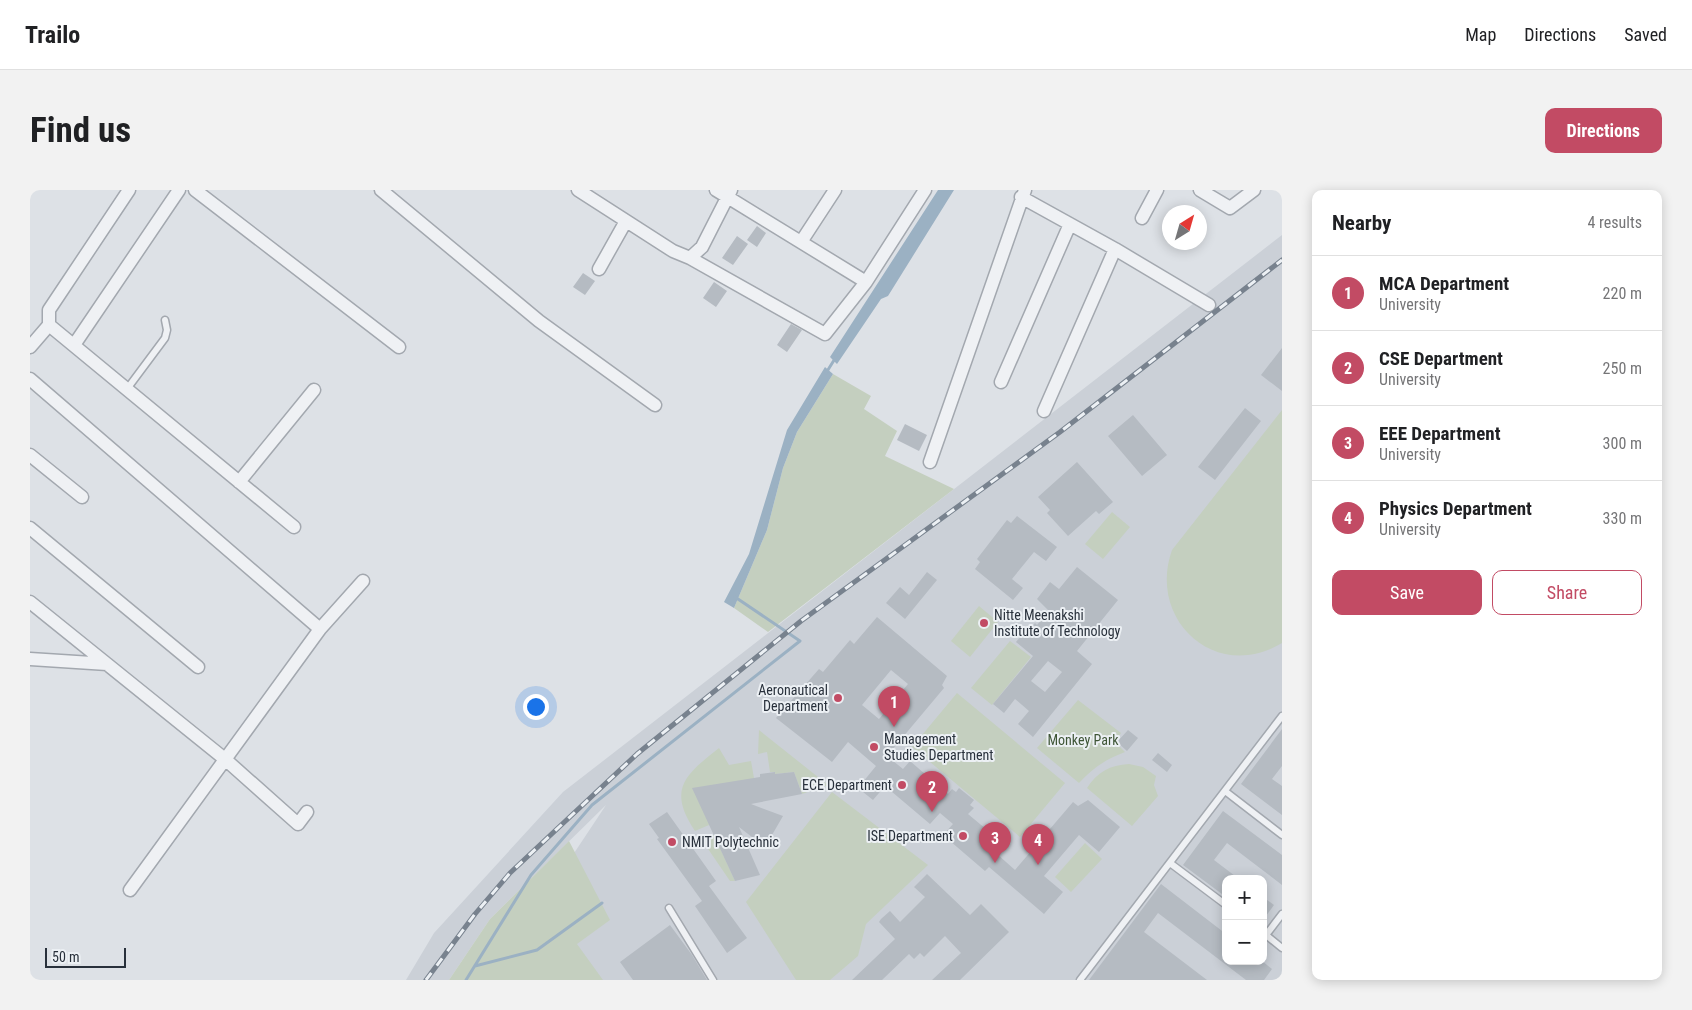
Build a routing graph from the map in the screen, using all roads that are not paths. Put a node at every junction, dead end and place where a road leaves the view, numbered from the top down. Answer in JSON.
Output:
{"nodes":[{"id":1,"x":130,"y":190,"type":"edge"},
{"id":2,"x":179,"y":190,"type":"edge"},
{"id":3,"x":195,"y":190,"type":"edge"},
{"id":4,"x":381,"y":190,"type":"edge"},
{"id":5,"x":578,"y":190,"type":"edge"},
{"id":6,"x":835,"y":190,"type":"edge"},
{"id":7,"x":925,"y":190,"type":"edge"},
{"id":8,"x":1156,"y":190,"type":"edge"},
{"id":9,"x":1200,"y":190,"type":"edge"},
{"id":10,"x":1254,"y":190,"type":"edge"},
{"id":11,"x":725,"y":192,"type":"edge"},
{"id":12,"x":1023,"y":194,"type":"edge"},
{"id":13,"x":1142,"y":218,"type":"dead end"},
{"id":14,"x":626,"y":221,"type":"junction"},
{"id":15,"x":1070,"y":224,"type":"junction"},
{"id":16,"x":801,"y":242,"type":"junction"},
{"id":17,"x":1115,"y":249,"type":"junction"},
{"id":18,"x":690,"y":258,"type":"junction"},
{"id":19,"x":598,"y":269,"type":"dead end"},
{"id":20,"x":866,"y":282,"type":"junction"},
{"id":21,"x":1209,"y":305,"type":"dead end"},
{"id":22,"x":165,"y":320,"type":"dead end"},
{"id":23,"x":49,"y":325,"type":"junction"},
{"id":24,"x":74,"y":345,"type":"junction"},
{"id":25,"x":30,"y":347,"type":"edge"},
{"id":26,"x":399,"y":348,"type":"dead end"},
{"id":27,"x":30,"y":380,"type":"edge"},
{"id":28,"x":1001,"y":382,"type":"dead end"},
{"id":29,"x":127,"y":389,"type":"junction"},
{"id":30,"x":314,"y":390,"type":"dead end"},
{"id":31,"x":655,"y":405,"type":"dead end"},
{"id":32,"x":1044,"y":411,"type":"dead end"},
{"id":33,"x":30,"y":454,"type":"edge"},
{"id":34,"x":930,"y":462,"type":"dead end"},
{"id":35,"x":239,"y":482,"type":"junction"},
{"id":36,"x":82,"y":498,"type":"dead end"},
{"id":37,"x":294,"y":527,"type":"dead end"},
{"id":38,"x":30,"y":528,"type":"edge"},
{"id":39,"x":363,"y":581,"type":"dead end"},
{"id":40,"x":30,"y":602,"type":"edge"},
{"id":41,"x":320,"y":629,"type":"junction"},
{"id":42,"x":30,"y":659,"type":"edge"},
{"id":43,"x":107,"y":664,"type":"junction"},
{"id":44,"x":198,"y":666,"type":"dead end"},
{"id":45,"x":1282,"y":716,"type":"edge"},
{"id":46,"x":226,"y":760,"type":"junction"},
{"id":47,"x":1225,"y":791,"type":"junction"},
{"id":48,"x":307,"y":812,"type":"dead end"},
{"id":49,"x":1282,"y":835,"type":"edge"},
{"id":50,"x":1170,"y":863,"type":"junction"},
{"id":51,"x":130,"y":890,"type":"dead end"},
{"id":52,"x":1222,"y":902,"type":"edge"},
{"id":53,"x":670,"y":908,"type":"dead end"},
{"id":54,"x":1282,"y":914,"type":"edge"},
{"id":55,"x":1267,"y":932,"type":"edge"},
{"id":56,"x":1267,"y":936,"type":"edge"},
{"id":57,"x":1282,"y":948,"type":"edge"},
{"id":58,"x":713,"y":980,"type":"edge"},
{"id":59,"x":1080,"y":980,"type":"edge"}],
"edges":[{"from":1,"to":23,"type":"street"},
{"from":2,"to":24,"type":"street"},
{"from":3,"to":26,"type":"street"},
{"from":4,"to":31,"type":"street"},
{"from":5,"to":14,"type":"street"},
{"from":6,"to":16,"type":"street"},
{"from":7,"to":20,"type":"street"},
{"from":8,"to":13,"type":"street"},
{"from":9,"to":10,"type":"street"},
{"from":11,"to":16,"type":"street"},
{"from":11,"to":18,"type":"street"},
{"from":12,"to":15,"type":"street"},
{"from":12,"to":34,"type":"street"},
{"from":14,"to":18,"type":"street"},
{"from":14,"to":19,"type":"street"},
{"from":15,"to":17,"type":"street"},
{"from":15,"to":28,"type":"street"},
{"from":16,"to":20,"type":"street"},
{"from":17,"to":21,"type":"street"},
{"from":17,"to":32,"type":"street"},
{"from":18,"to":20,"type":"street"},
{"from":22,"to":29,"type":"lane"},
{"from":23,"to":24,"type":"street"},
{"from":23,"to":25,"type":"street"},
{"from":24,"to":29,"type":"street"},
{"from":27,"to":41,"type":"street"},
{"from":29,"to":35,"type":"street"},
{"from":30,"to":35,"type":"street"},
{"from":33,"to":36,"type":"street"},
{"from":35,"to":37,"type":"street"},
{"from":38,"to":44,"type":"street"},
{"from":39,"to":41,"type":"street"},
{"from":40,"to":43,"type":"street"},
{"from":41,"to":46,"type":"street"},
{"from":42,"to":43,"type":"street"},
{"from":43,"to":46,"type":"street"},
{"from":45,"to":47,"type":"lane"},
{"from":46,"to":48,"type":"street"},
{"from":46,"to":51,"type":"street"},
{"from":47,"to":49,"type":"lane"},
{"from":47,"to":50,"type":"lane"},
{"from":50,"to":52,"type":"lane"},
{"from":50,"to":59,"type":"lane"},
{"from":53,"to":58,"type":"lane"},
{"from":54,"to":55,"type":"lane"},
{"from":56,"to":57,"type":"lane"}]}
